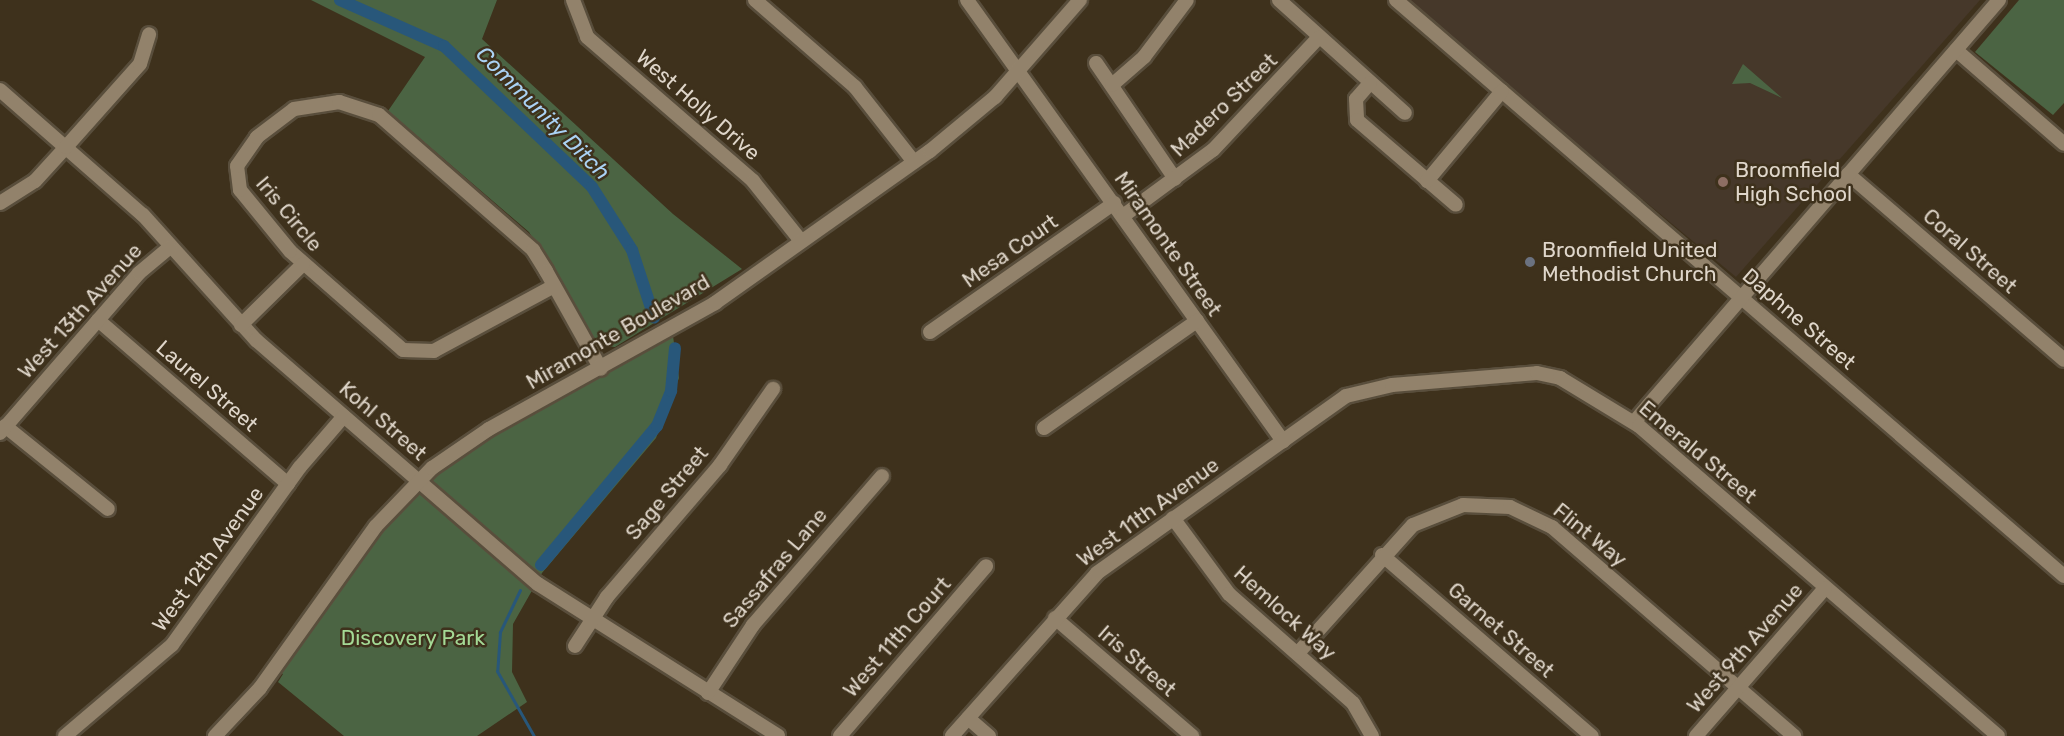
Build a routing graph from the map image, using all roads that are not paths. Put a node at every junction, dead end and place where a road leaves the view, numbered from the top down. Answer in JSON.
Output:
{"nodes":[{"id":1,"x":573,"y":0,"type":"edge"},
{"id":2,"x":755,"y":0,"type":"edge"},
{"id":3,"x":967,"y":0,"type":"edge"},
{"id":4,"x":1080,"y":0,"type":"edge"},
{"id":5,"x":1188,"y":0,"type":"edge"},
{"id":6,"x":1279,"y":0,"type":"edge"},
{"id":7,"x":1396,"y":0,"type":"edge"},
{"id":8,"x":1999,"y":0,"type":"edge"},
{"id":9,"x":149,"y":34,"type":"dead end"},
{"id":10,"x":1318,"y":38,"type":"junction"},
{"id":11,"x":1956,"y":50,"type":"junction"},
{"id":12,"x":1096,"y":63,"type":"dead end"},
{"id":13,"x":1020,"y":71,"type":"junction"},
{"id":14,"x":1370,"y":83,"type":"junction"},
{"id":15,"x":1112,"y":85,"type":"junction"},
{"id":16,"x":0,"y":90,"type":"edge"},
{"id":17,"x":1502,"y":91,"type":"junction"},
{"id":18,"x":1405,"y":113,"type":"dead end"},
{"id":19,"x":2064,"y":144,"type":"edge"},
{"id":20,"x":66,"y":147,"type":"junction"},
{"id":21,"x":914,"y":162,"type":"junction"},
{"id":22,"x":1848,"y":174,"type":"junction"},
{"id":23,"x":221,"y":176,"type":"dead end"},
{"id":24,"x":236,"y":176,"type":"junction"},
{"id":25,"x":1175,"y":179,"type":"junction"},
{"id":26,"x":1427,"y":181,"type":"junction"},
{"id":27,"x":0,"y":203,"type":"edge"},
{"id":28,"x":1114,"y":203,"type":"junction"},
{"id":29,"x":1456,"y":205,"type":"dead end"},
{"id":30,"x":1123,"y":216,"type":"junction"},
{"id":31,"x":801,"y":241,"type":"junction"},
{"id":32,"x":170,"y":247,"type":"junction"},
{"id":33,"x":303,"y":264,"type":"junction"},
{"id":34,"x":554,"y":286,"type":"junction"},
{"id":35,"x":1742,"y":297,"type":"junction"},
{"id":36,"x":98,"y":320,"type":"junction"},
{"id":37,"x":1197,"y":321,"type":"junction"},
{"id":38,"x":241,"y":325,"type":"junction"},
{"id":39,"x":930,"y":332,"type":"dead end"},
{"id":40,"x":2064,"y":360,"type":"edge"},
{"id":41,"x":601,"y":369,"type":"junction"},
{"id":42,"x":773,"y":389,"type":"dead end"},
{"id":43,"x":344,"y":416,"type":"junction"},
{"id":44,"x":1634,"y":423,"type":"junction"},
{"id":45,"x":1044,"y":428,"type":"dead end"},
{"id":46,"x":2,"y":430,"type":"edge"},
{"id":47,"x":1283,"y":441,"type":"junction"},
{"id":48,"x":882,"y":476,"type":"dead end"},
{"id":49,"x":419,"y":480,"type":"junction"},
{"id":50,"x":288,"y":484,"type":"junction"},
{"id":51,"x":108,"y":508,"type":"dead end"},
{"id":52,"x":1173,"y":518,"type":"junction"},
{"id":53,"x":1382,"y":555,"type":"junction"},
{"id":54,"x":986,"y":566,"type":"dead end"},
{"id":55,"x":2064,"y":576,"type":"edge"},
{"id":56,"x":1825,"y":588,"type":"junction"},
{"id":57,"x":1055,"y":618,"type":"junction"},
{"id":58,"x":591,"y":622,"type":"junction"},
{"id":59,"x":575,"y":646,"type":"dead end"},
{"id":60,"x":1298,"y":653,"type":"junction"},
{"id":61,"x":1738,"y":688,"type":"junction"},
{"id":62,"x":708,"y":693,"type":"junction"},
{"id":63,"x":968,"y":718,"type":"junction"},
{"id":64,"x":65,"y":736,"type":"edge"},
{"id":65,"x":214,"y":736,"type":"edge"},
{"id":66,"x":778,"y":736,"type":"edge"},
{"id":67,"x":840,"y":736,"type":"edge"},
{"id":68,"x":952,"y":736,"type":"edge"},
{"id":69,"x":989,"y":736,"type":"edge"},
{"id":70,"x":1192,"y":736,"type":"edge"},
{"id":71,"x":1372,"y":736,"type":"edge"},
{"id":72,"x":1592,"y":736,"type":"edge"},
{"id":73,"x":1696,"y":736,"type":"edge"},
{"id":74,"x":1794,"y":736,"type":"edge"},
{"id":75,"x":1998,"y":736,"type":"edge"}],
"edges":[{"from":1,"to":31,"type":"street","name":"West Holly Drive"},
{"from":2,"to":21,"type":"street"},
{"from":3,"to":13,"type":"street","name":"Miramonte Street"},
{"from":4,"to":13,"type":"street","name":"Miramonte Boulevard"},
{"from":5,"to":15,"type":"street"},
{"from":6,"to":10,"type":"street"},
{"from":7,"to":17,"type":"street","name":"Daphne Street"},
{"from":8,"to":11,"type":"street"},
{"from":9,"to":20,"type":"street"},
{"from":10,"to":14,"type":"street"},
{"from":10,"to":25,"type":"street","name":"Madero Street"},
{"from":11,"to":19,"type":"street"},
{"from":11,"to":22,"type":"street"},
{"from":12,"to":15,"type":"street"},
{"from":13,"to":21,"type":"street","name":"Miramonte Boulevard"},
{"from":13,"to":28,"type":"street","name":"Miramonte Street"},
{"from":14,"to":18,"type":"street"},
{"from":14,"to":26,"type":"street"},
{"from":15,"to":25,"type":"street"},
{"from":16,"to":20,"type":"street","name":"Kohl Street"},
{"from":17,"to":26,"type":"street"},
{"from":17,"to":35,"type":"street","name":"Daphne Street"},
{"from":20,"to":27,"type":"street"},
{"from":20,"to":32,"type":"street","name":"Kohl Street"},
{"from":21,"to":31,"type":"street","name":"Miramonte Boulevard"},
{"from":22,"to":35,"type":"street"},
{"from":22,"to":40,"type":"street","name":"Coral Street"},
{"from":23,"to":24,"type":"street"},
{"from":24,"to":33,"type":"street","name":"Iris Circle"},
{"from":24,"to":34,"type":"street","name":"Iris Circle"},
{"from":25,"to":30,"type":"street","name":"Madero Street"},
{"from":26,"to":29,"type":"street"},
{"from":28,"to":30,"type":"street","name":"Miramonte Street"},
{"from":28,"to":39,"type":"street","name":"Mesa Court"},
{"from":30,"to":37,"type":"street","name":"Miramonte Street"},
{"from":31,"to":41,"type":"street","name":"Miramonte Boulevard"},
{"from":32,"to":36,"type":"street","name":"West 13th Avenue"},
{"from":32,"to":38,"type":"street","name":"Kohl Street"},
{"from":33,"to":34,"type":"street","name":"Iris Circle"},
{"from":33,"to":38,"type":"street"},
{"from":34,"to":41,"type":"street","name":"Iris Circle"},
{"from":35,"to":44,"type":"street"},
{"from":35,"to":55,"type":"street","name":"Daphne Street"},
{"from":36,"to":46,"type":"street","name":"West 13th Avenue"},
{"from":36,"to":50,"type":"street","name":"Laurel Street"},
{"from":37,"to":45,"type":"street"},
{"from":37,"to":47,"type":"street","name":"Miramonte Street"},
{"from":38,"to":43,"type":"street","name":"Kohl Street"},
{"from":41,"to":49,"type":"street","name":"Miramonte Boulevard"},
{"from":42,"to":58,"type":"street","name":"Sage Street"},
{"from":43,"to":49,"type":"street","name":"Kohl Street"},
{"from":43,"to":50,"type":"street","name":"West 12th Avenue"},
{"from":44,"to":47,"type":"street","name":"Emerald Street"},
{"from":44,"to":56,"type":"street","name":"Emerald Street"},
{"from":46,"to":51,"type":"street"},
{"from":47,"to":52,"type":"street","name":"West 11th Avenue"},
{"from":48,"to":62,"type":"street","name":"Sassafras Lane"},
{"from":49,"to":58,"type":"street","name":"Kohl Street"},
{"from":49,"to":65,"type":"street","name":"Miramonte Boulevard"},
{"from":50,"to":64,"type":"street","name":"West 12th Avenue"},
{"from":52,"to":57,"type":"street","name":"West 11th Avenue"},
{"from":52,"to":60,"type":"street","name":"Hemlock Way"},
{"from":53,"to":60,"type":"street","name":"Flint Way"},
{"from":53,"to":61,"type":"street","name":"Flint Way"},
{"from":53,"to":72,"type":"street","name":"Garnet Street"},
{"from":54,"to":67,"type":"street","name":"West 11th Court"},
{"from":56,"to":61,"type":"street","name":"West 9th Avenue"},
{"from":56,"to":75,"type":"street","name":"Emerald Street"},
{"from":57,"to":63,"type":"street","name":"West 11th Avenue"},
{"from":57,"to":70,"type":"street","name":"Iris Street"},
{"from":58,"to":59,"type":"street","name":"Sage Street"},
{"from":58,"to":62,"type":"street","name":"Kohl Street"},
{"from":60,"to":71,"type":"street","name":"Hemlock Way"},
{"from":61,"to":73,"type":"street","name":"West 9th Avenue"},
{"from":61,"to":74,"type":"street","name":"Flint Way"},
{"from":62,"to":66,"type":"street","name":"Kohl Street"},
{"from":63,"to":68,"type":"street","name":"West 11th Avenue"},
{"from":63,"to":69,"type":"street"}]}
